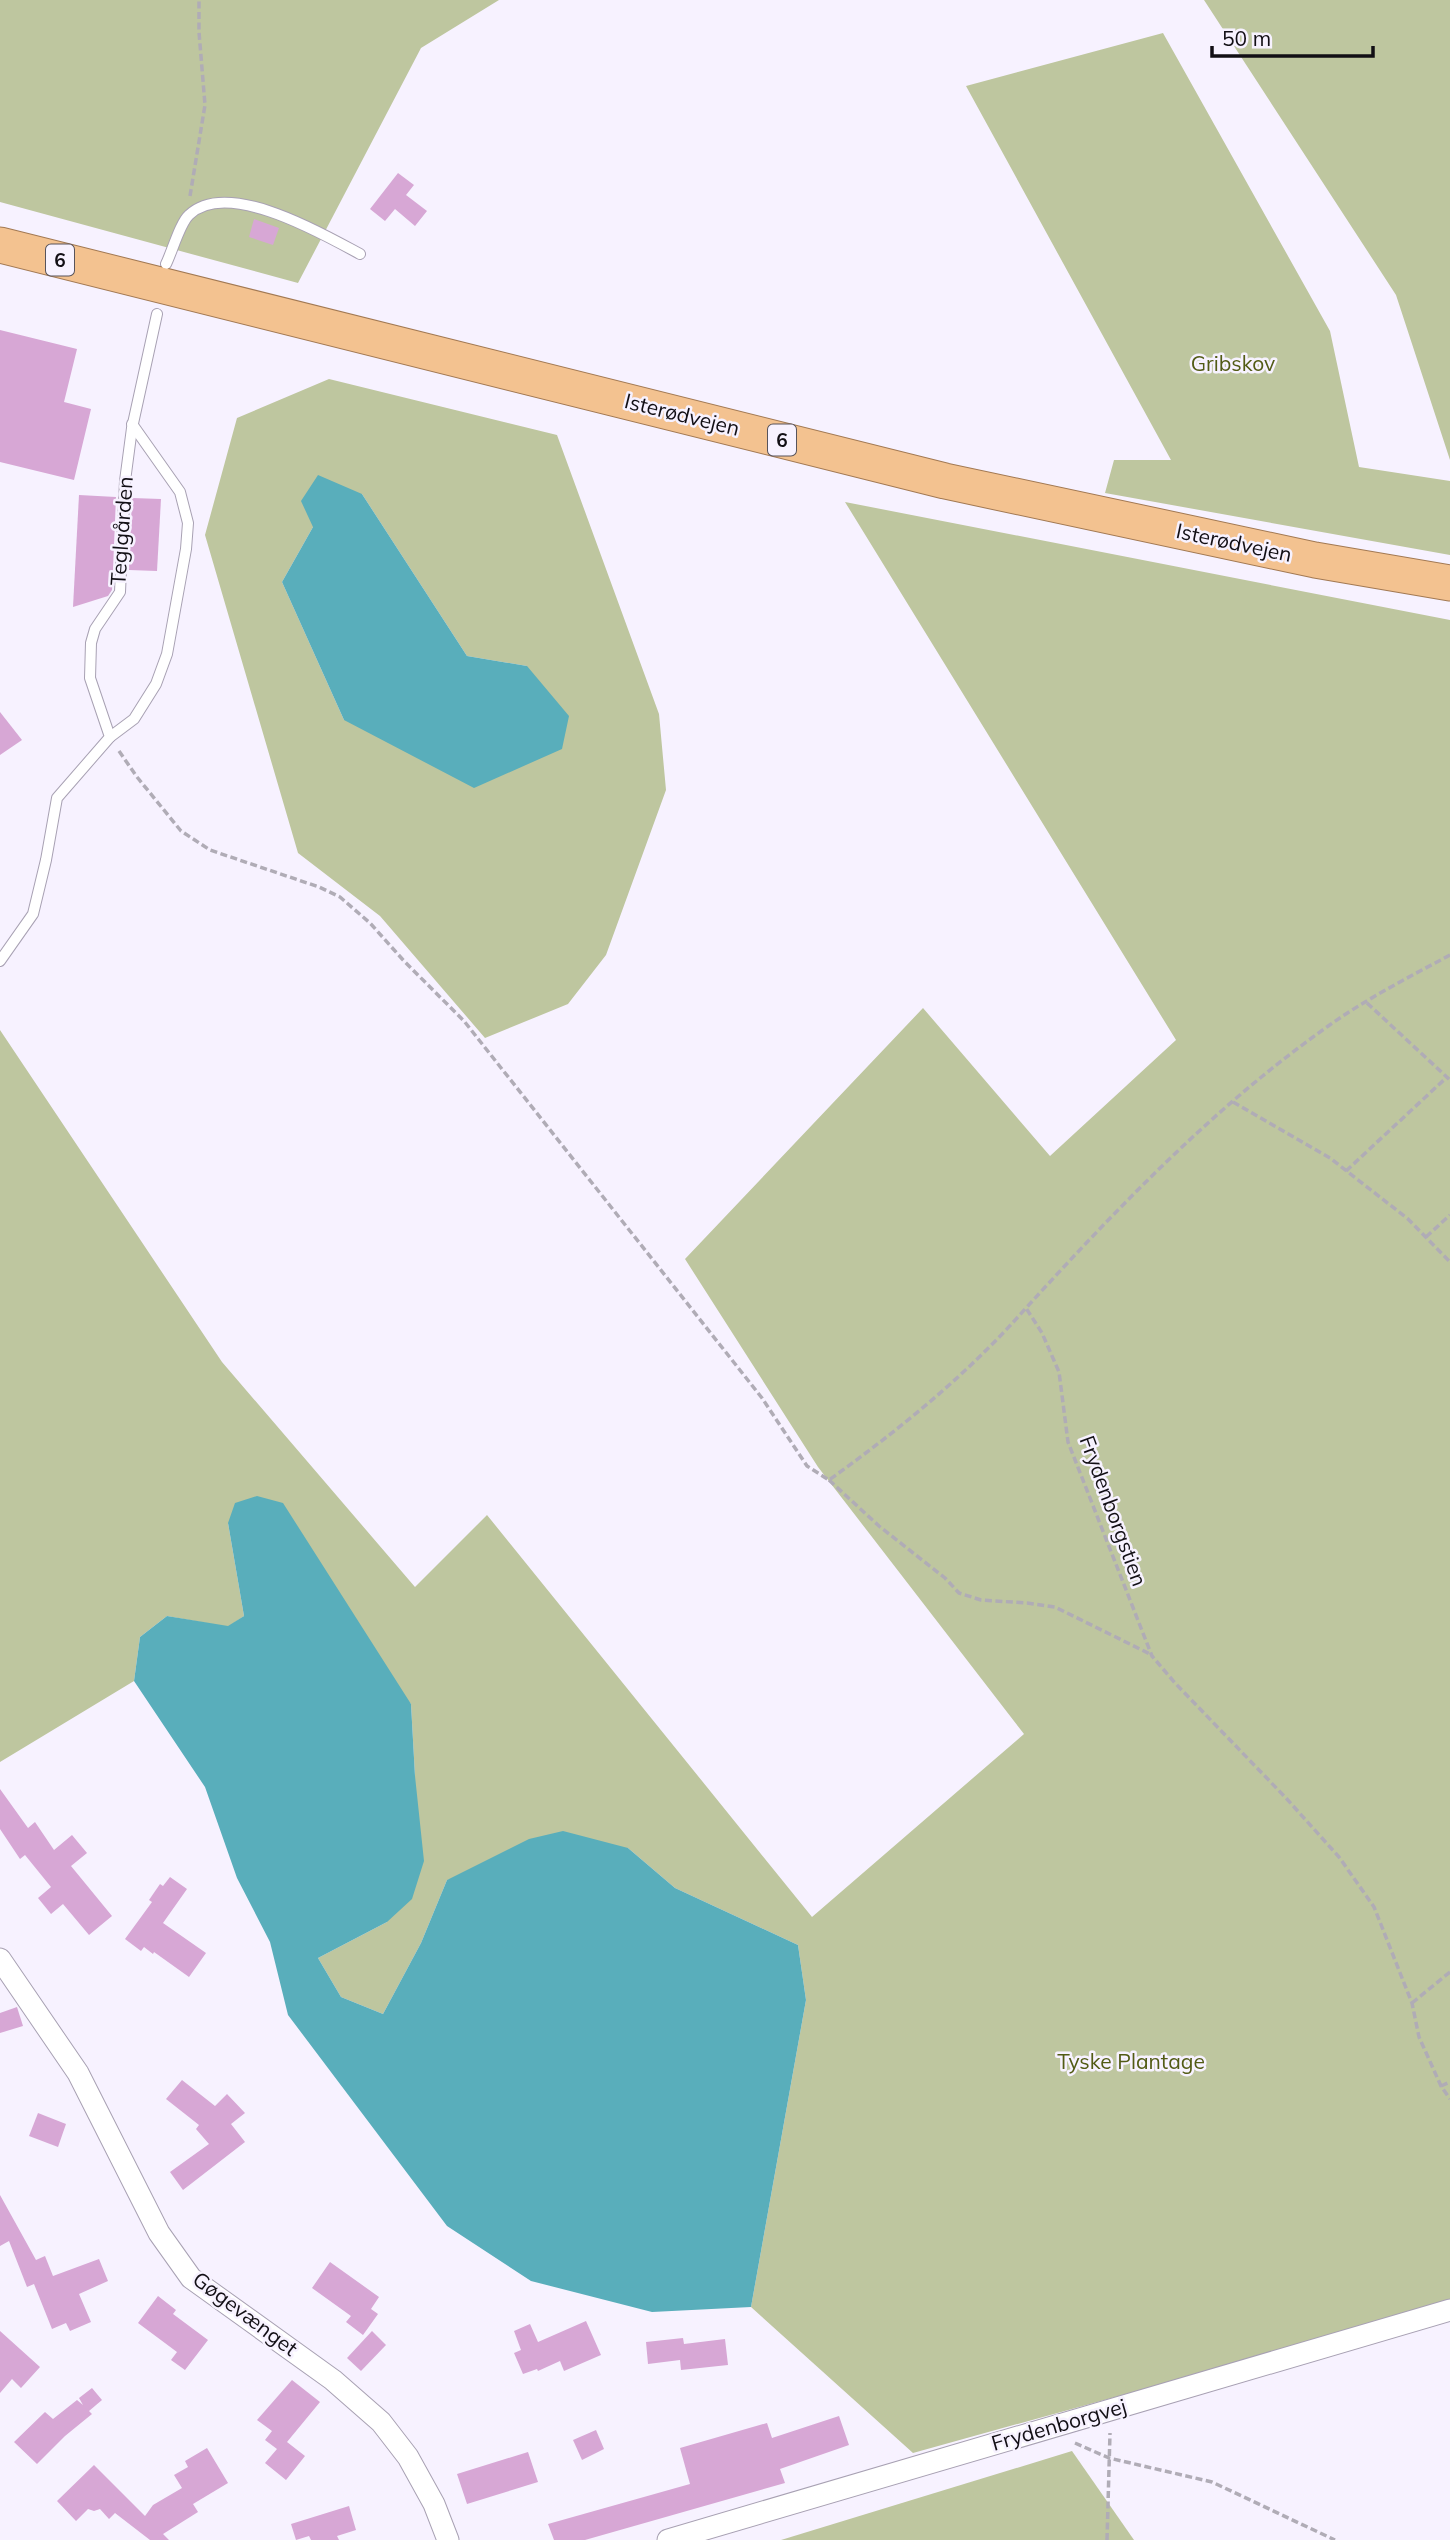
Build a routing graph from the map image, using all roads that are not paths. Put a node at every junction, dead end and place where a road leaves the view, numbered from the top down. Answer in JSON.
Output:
{"nodes":[{"id":1,"x":0,"y":245,"type":"edge"},
{"id":2,"x":360,"y":254,"type":"dead end"},
{"id":3,"x":166,"y":264,"type":"dead end"},
{"id":4,"x":0,"y":266,"type":"edge"},
{"id":5,"x":120,"y":274,"type":"junction"},
{"id":6,"x":157,"y":314,"type":"dead end"},
{"id":7,"x":132,"y":424,"type":"junction"},
{"id":8,"x":1450,"y":583,"type":"edge"},
{"id":9,"x":110,"y":737,"type":"junction"},
{"id":10,"x":0,"y":961,"type":"edge"},
{"id":11,"x":0,"y":1959,"type":"edge"},
{"id":12,"x":1450,"y":2310,"type":"edge"},
{"id":13,"x":449,"y":2540,"type":"edge"},
{"id":14,"x":668,"y":2540,"type":"edge"}],
"edges":[{"from":1,"to":5,"type":"highway","name":"Isterødvejen","number":"6"},
{"from":2,"to":3,"type":"lane"},
{"from":4,"to":5,"type":"highway"},
{"from":5,"to":8,"type":"highway","name":"Isterødvejen","number":"6"},
{"from":6,"to":7,"type":"lane","name":"Teglgården"},
{"from":7,"to":9,"type":"lane","name":"Teglgården"},
{"from":7,"to":9,"type":"lane"},
{"from":9,"to":10,"type":"lane"},
{"from":11,"to":13,"type":"street","name":"Gøgevænget"},
{"from":12,"to":14,"type":"street","name":"Frydenborgvej"}]}
